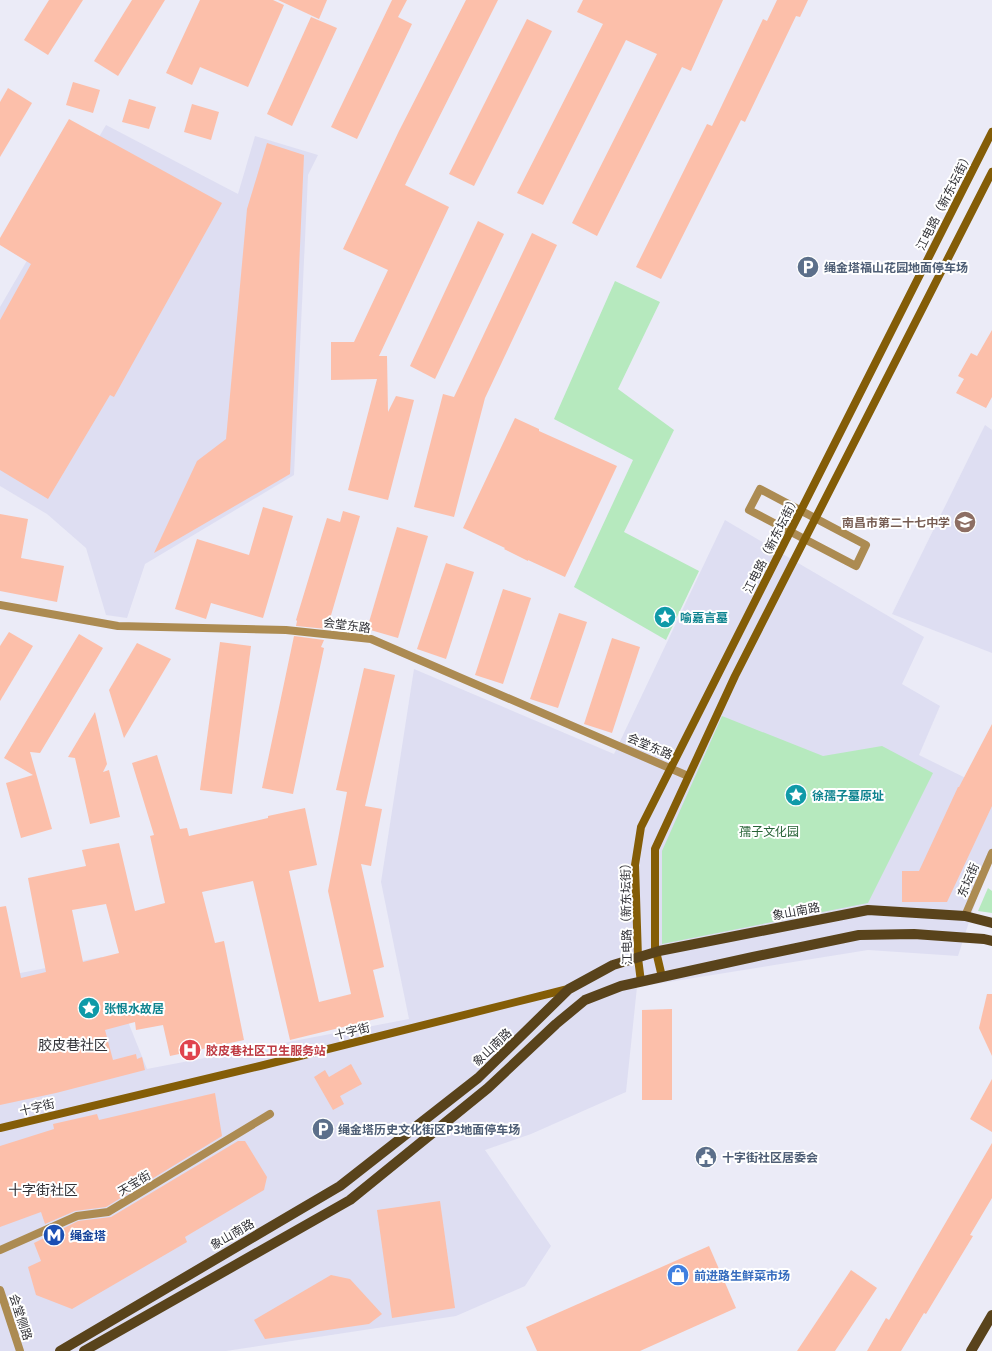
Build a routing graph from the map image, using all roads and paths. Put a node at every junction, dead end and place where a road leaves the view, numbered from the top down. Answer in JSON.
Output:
{"nodes":[{"id":1,"x":992,"y":132,"type":"edge"},
{"id":2,"x":992,"y":172,"type":"edge"},
{"id":3,"x":801,"y":510,"type":"junction"},
{"id":4,"x":815,"y":518,"type":"junction"},
{"id":5,"x":791,"y":531,"type":"junction"},
{"id":6,"x":805,"y":539,"type":"junction"},
{"id":7,"x":0,"y":605,"type":"edge"},
{"id":8,"x":671,"y":769,"type":"junction"},
{"id":9,"x":688,"y":776,"type":"junction"},
{"id":10,"x":992,"y":853,"type":"edge"},
{"id":11,"x":965,"y":916,"type":"junction"},
{"id":12,"x":992,"y":923,"type":"edge"},
{"id":13,"x":992,"y":941,"type":"edge"},
{"id":14,"x":656,"y":952,"type":"junction"},
{"id":15,"x":638,"y":958,"type":"junction"},
{"id":16,"x":662,"y":977,"type":"junction"},
{"id":17,"x":641,"y":982,"type":"junction"},
{"id":18,"x":569,"y":989,"type":"junction"},
{"id":19,"x":270,"y":1114,"type":"dead end"},
{"id":20,"x":0,"y":1128,"type":"edge"},
{"id":21,"x":0,"y":1250,"type":"edge"},
{"id":22,"x":0,"y":1290,"type":"edge"},
{"id":23,"x":992,"y":1315,"type":"edge"},
{"id":24,"x":20,"y":1351,"type":"edge"},
{"id":25,"x":60,"y":1351,"type":"edge"},
{"id":26,"x":84,"y":1351,"type":"edge"},
{"id":27,"x":971,"y":1351,"type":"edge"}],
"edges":[{"from":1,"to":3,"type":"street","name":"江电路（新东坛街）"},
{"from":2,"to":4,"type":"street"},
{"from":3,"to":4,"type":"street"},
{"from":3,"to":5,"type":"street","name":"江电路（新东坛街）"},
{"from":3,"to":5,"type":"street"},
{"from":4,"to":6,"type":"street"},
{"from":4,"to":6,"type":"street"},
{"from":5,"to":6,"type":"street"},
{"from":5,"to":8,"type":"street","name":"江电路（新东坛街）"},
{"from":6,"to":9,"type":"street"},
{"from":7,"to":8,"type":"street","name":"会堂东路"},
{"from":8,"to":9,"type":"street","name":"会堂东路"},
{"from":8,"to":15,"type":"street","name":"江电路（新东坛街）"},
{"from":9,"to":14,"type":"street"},
{"from":10,"to":11,"type":"street","name":"东坛街"},
{"from":11,"to":12,"type":"main road","name":"象山南路"},
{"from":11,"to":14,"type":"main road","name":"象山南路"},
{"from":13,"to":16,"type":"main road"},
{"from":14,"to":15,"type":"main road","name":"象山南路"},
{"from":14,"to":16,"type":"street"},
{"from":15,"to":17,"type":"street","name":"江电路（新东坛街）"},
{"from":15,"to":18,"type":"main road","name":"象山南路"},
{"from":16,"to":17,"type":"main road"},
{"from":17,"to":26,"type":"main road"},
{"from":18,"to":20,"type":"street","name":"十字街"},
{"from":18,"to":25,"type":"main road","name":"象山南路"},
{"from":19,"to":21,"type":"street","name":"天宝街"},
{"from":22,"to":24,"type":"street","name":"会堂侧路"},
{"from":23,"to":27,"type":"main road"}]}
